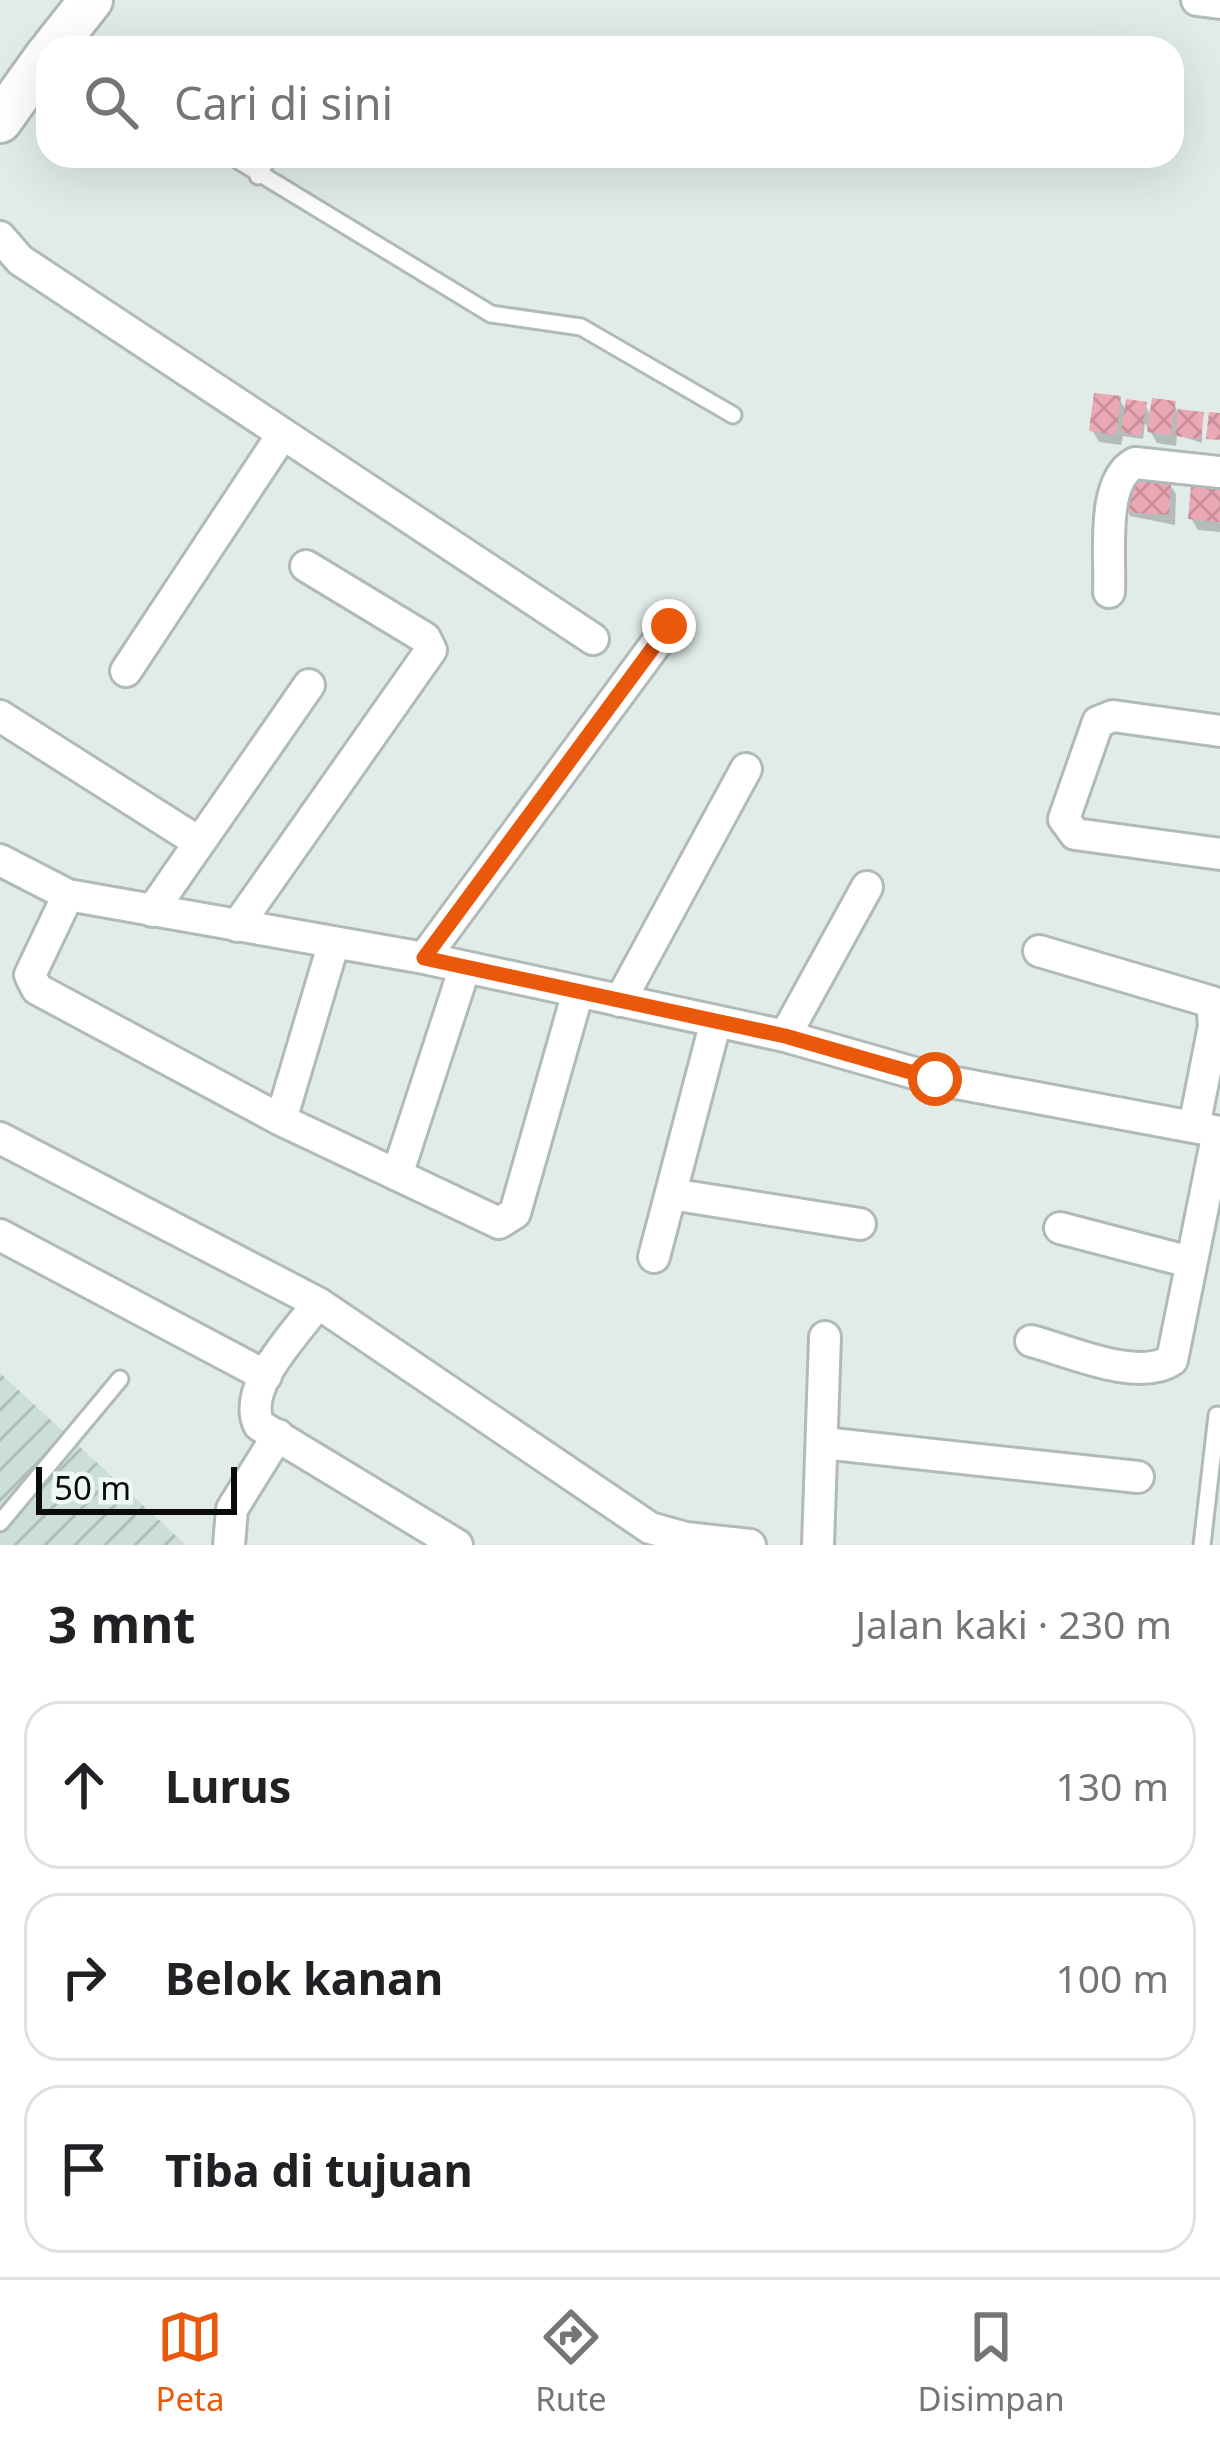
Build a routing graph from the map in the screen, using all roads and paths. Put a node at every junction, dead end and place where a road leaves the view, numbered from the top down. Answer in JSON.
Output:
{"nodes":[{"id":1,"x":91,"y":0,"type":"edge"},
{"id":2,"x":1197,"y":0,"type":"edge"},
{"id":3,"x":1220,"y":3,"type":"edge"},
{"id":4,"x":67,"y":36,"type":"edge"},
{"id":5,"x":36,"y":76,"type":"edge"},
{"id":6,"x":0,"y":121,"type":"edge"},
{"id":7,"x":247,"y":168,"type":"edge"},
{"id":8,"x":262,"y":168,"type":"edge"},
{"id":9,"x":258,"y":176,"type":"junction"},
{"id":10,"x":0,"y":237,"type":"edge"},
{"id":11,"x":733,"y":415,"type":"dead end"},
{"id":12,"x":282,"y":435,"type":"junction"},
{"id":13,"x":1220,"y":472,"type":"edge"},
{"id":14,"x":306,"y":566,"type":"dead end"},
{"id":15,"x":1109,"y":592,"type":"dead end"},
{"id":16,"x":669,"y":626,"type":"dead end"},
{"id":17,"x":593,"y":639,"type":"dead end"},
{"id":18,"x":126,"y":671,"type":"dead end"},
{"id":19,"x":309,"y":685,"type":"dead end"},
{"id":20,"x":0,"y":716,"type":"edge"},
{"id":21,"x":1220,"y":730,"type":"edge"},
{"id":22,"x":746,"y":769,"type":"dead end"},
{"id":23,"x":197,"y":842,"type":"junction"},
{"id":24,"x":1220,"y":854,"type":"edge"},
{"id":25,"x":0,"y":860,"type":"edge"},
{"id":26,"x":867,"y":887,"type":"dead end"},
{"id":27,"x":68,"y":895,"type":"junction"},
{"id":28,"x":152,"y":911,"type":"junction"},
{"id":29,"x":237,"y":926,"type":"junction"},
{"id":30,"x":334,"y":942,"type":"junction"},
{"id":31,"x":1039,"y":951,"type":"dead end"},
{"id":32,"x":424,"y":958,"type":"junction"},
{"id":33,"x":464,"y":970,"type":"junction"},
{"id":34,"x":578,"y":992,"type":"junction"},
{"id":35,"x":620,"y":1001,"type":"junction"},
{"id":36,"x":716,"y":1022,"type":"junction"},
{"id":37,"x":785,"y":1036,"type":"junction"},
{"id":38,"x":281,"y":1120,"type":"junction"},
{"id":39,"x":1211,"y":1130,"type":"edge"},
{"id":40,"x":1,"y":1140,"type":"edge"},
{"id":41,"x":397,"y":1175,"type":"junction"},
{"id":42,"x":670,"y":1194,"type":"junction"},
{"id":43,"x":860,"y":1224,"type":"dead end"},
{"id":44,"x":1060,"y":1228,"type":"dead end"},
{"id":45,"x":0,"y":1235,"type":"edge"},
{"id":46,"x":654,"y":1257,"type":"dead end"},
{"id":47,"x":1190,"y":1262,"type":"junction"},
{"id":48,"x":318,"y":1303,"type":"junction"},
{"id":49,"x":825,"y":1337,"type":"dead end"},
{"id":50,"x":1031,"y":1341,"type":"dead end"},
{"id":51,"x":266,"y":1376,"type":"junction"},
{"id":52,"x":120,"y":1379,"type":"dead end"},
{"id":53,"x":1216,"y":1415,"type":"dead end"},
{"id":54,"x":278,"y":1435,"type":"junction"},
{"id":55,"x":823,"y":1443,"type":"junction"},
{"id":56,"x":1138,"y":1477,"type":"dead end"},
{"id":57,"x":0,"y":1523,"type":"edge"},
{"id":58,"x":229,"y":1545,"type":"edge"},
{"id":59,"x":457,"y":1545,"type":"edge"},
{"id":60,"x":751,"y":1545,"type":"edge"},
{"id":61,"x":818,"y":1545,"type":"edge"},
{"id":62,"x":1202,"y":1545,"type":"edge"}],
"edges":[{"from":1,"to":4,"type":"street"},
{"from":2,"to":3,"type":"street"},
{"from":5,"to":6,"type":"street"},
{"from":7,"to":9,"type":"lane"},
{"from":8,"to":9,"type":"lane"},
{"from":9,"to":11,"type":"lane"},
{"from":10,"to":12,"type":"street"},
{"from":12,"to":17,"type":"street"},
{"from":12,"to":18,"type":"street"},
{"from":13,"to":15,"type":"street"},
{"from":14,"to":29,"type":"street"},
{"from":16,"to":32,"type":"street"},
{"from":19,"to":23,"type":"street"},
{"from":20,"to":23,"type":"street"},
{"from":21,"to":24,"type":"street"},
{"from":22,"to":35,"type":"street"},
{"from":23,"to":28,"type":"street"},
{"from":25,"to":27,"type":"street"},
{"from":26,"to":37,"type":"street"},
{"from":27,"to":28,"type":"street"},
{"from":27,"to":38,"type":"street"},
{"from":28,"to":29,"type":"street"},
{"from":29,"to":30,"type":"street"},
{"from":30,"to":32,"type":"street"},
{"from":30,"to":38,"type":"street"},
{"from":31,"to":39,"type":"street"},
{"from":32,"to":33,"type":"street"},
{"from":33,"to":34,"type":"street"},
{"from":33,"to":41,"type":"street"},
{"from":34,"to":35,"type":"street"},
{"from":34,"to":41,"type":"street"},
{"from":35,"to":36,"type":"street"},
{"from":36,"to":37,"type":"street"},
{"from":36,"to":42,"type":"street"},
{"from":37,"to":39,"type":"street"},
{"from":38,"to":41,"type":"street"},
{"from":39,"to":47,"type":"street"},
{"from":40,"to":48,"type":"street"},
{"from":42,"to":43,"type":"street"},
{"from":42,"to":46,"type":"street"},
{"from":44,"to":47,"type":"street"},
{"from":45,"to":51,"type":"street"},
{"from":47,"to":50,"type":"street"},
{"from":48,"to":51,"type":"street"},
{"from":48,"to":60,"type":"street"},
{"from":49,"to":55,"type":"street"},
{"from":51,"to":54,"type":"street"},
{"from":52,"to":57,"type":"lane"},
{"from":53,"to":62,"type":"lane"},
{"from":54,"to":58,"type":"street"},
{"from":54,"to":59,"type":"street"},
{"from":55,"to":56,"type":"street"},
{"from":55,"to":61,"type":"street"}]}
